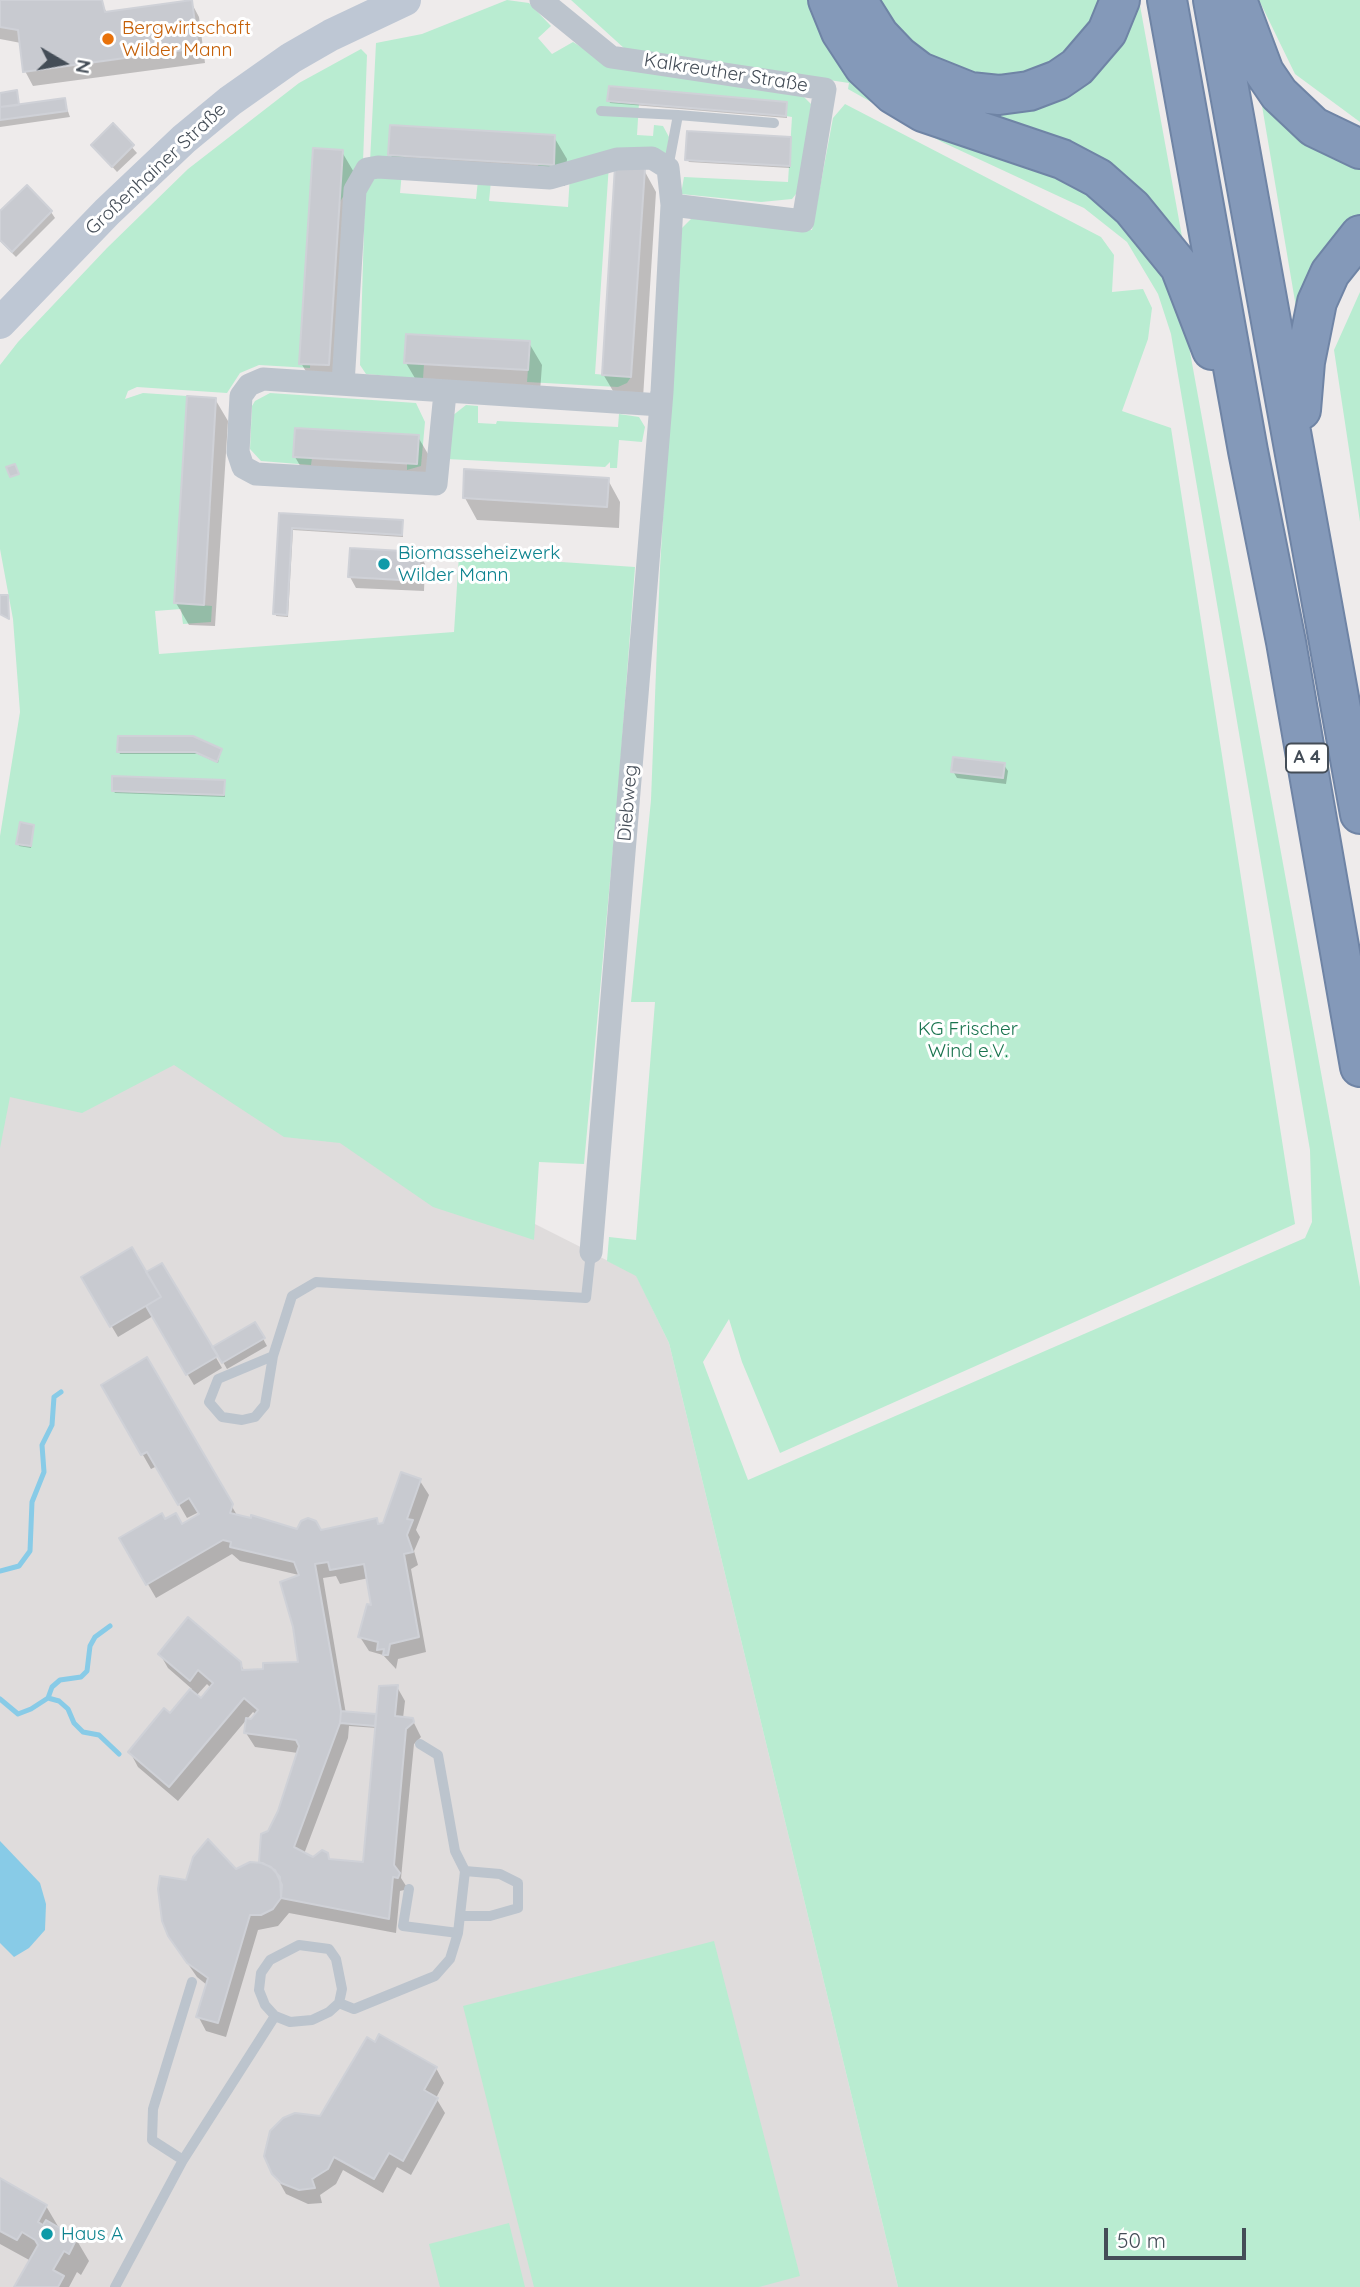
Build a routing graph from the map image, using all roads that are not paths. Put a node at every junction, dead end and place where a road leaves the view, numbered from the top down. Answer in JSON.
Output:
{"nodes":[{"id":1,"x":405,"y":0,"type":"edge"},
{"id":2,"x":541,"y":0,"type":"edge"},
{"id":3,"x":564,"y":0,"type":"edge"},
{"id":4,"x":828,"y":0,"type":"edge"},
{"id":5,"x":857,"y":0,"type":"edge"},
{"id":6,"x":1120,"y":0,"type":"edge"},
{"id":7,"x":1167,"y":0,"type":"edge"},
{"id":8,"x":1213,"y":0,"type":"edge"},
{"id":9,"x":1237,"y":0,"type":"edge"},
{"id":10,"x":611,"y":57,"type":"junction"},
{"id":11,"x":601,"y":111,"type":"dead end"},
{"id":12,"x":678,"y":115,"type":"junction"},
{"id":13,"x":774,"y":123,"type":"dead end"},
{"id":14,"x":1360,"y":149,"type":"edge"},
{"id":15,"x":668,"y":168,"type":"junction"},
{"id":16,"x":671,"y":205,"type":"junction"},
{"id":17,"x":1360,"y":235,"type":"edge"},
{"id":18,"x":0,"y":323,"type":"edge"},
{"id":19,"x":343,"y":384,"type":"junction"},
{"id":20,"x":444,"y":393,"type":"junction"},
{"id":21,"x":661,"y":405,"type":"junction"},
{"id":22,"x":1248,"y":451,"type":"junction"},
{"id":23,"x":1298,"y":472,"type":"junction"},
{"id":24,"x":1360,"y":814,"type":"edge"},
{"id":25,"x":1360,"y":1067,"type":"edge"},
{"id":26,"x":591,"y":1252,"type":"joint"},
{"id":27,"x":273,"y":1356,"type":"junction"},
{"id":28,"x":420,"y":1744,"type":"dead end"},
{"id":29,"x":465,"y":1871,"type":"junction"},
{"id":30,"x":409,"y":1889,"type":"dead end"},
{"id":31,"x":462,"y":1916,"type":"junction"},
{"id":32,"x":458,"y":1933,"type":"junction"},
{"id":33,"x":192,"y":1982,"type":"dead end"},
{"id":34,"x":339,"y":2003,"type":"junction"},
{"id":35,"x":275,"y":2016,"type":"junction"},
{"id":36,"x":183,"y":2160,"type":"junction"},
{"id":37,"x":115,"y":2287,"type":"edge"}],
"edges":[{"from":1,"to":18,"type":"main road","name":"Großenhainer Straße"},
{"from":2,"to":10,"type":"street"},
{"from":3,"to":10,"type":"street"},
{"from":4,"to":22,"type":"highway"},
{"from":5,"to":6,"type":"highway"},
{"from":7,"to":22,"type":"highway","number":"A 4"},
{"from":8,"to":23,"type":"highway","number":"A 4"},
{"from":9,"to":14,"type":"highway"},
{"from":10,"to":16,"type":"street","name":"Kalkreuther Straße"},
{"from":11,"to":12,"type":"lane"},
{"from":12,"to":13,"type":"lane"},
{"from":12,"to":15,"type":"lane"},
{"from":15,"to":16,"type":"street"},
{"from":15,"to":19,"type":"street"},
{"from":16,"to":21,"type":"street"},
{"from":17,"to":23,"type":"highway"},
{"from":19,"to":20,"type":"street"},
{"from":19,"to":20,"type":"street"},
{"from":20,"to":21,"type":"street"},
{"from":21,"to":26,"type":"street","name":"Diebweg"},
{"from":22,"to":25,"type":"highway","number":"A 4"},
{"from":23,"to":24,"type":"highway","number":"A 4"},
{"from":26,"to":27,"type":"lane"},
{"from":27,"to":27,"type":"lane"},
{"from":28,"to":29,"type":"lane"},
{"from":29,"to":31,"type":"lane"},
{"from":29,"to":31,"type":"lane"},
{"from":30,"to":32,"type":"lane"},
{"from":31,"to":32,"type":"lane"},
{"from":32,"to":34,"type":"lane"},
{"from":33,"to":36,"type":"lane"},
{"from":34,"to":35,"type":"lane"},
{"from":34,"to":35,"type":"lane"},
{"from":35,"to":36,"type":"lane"},
{"from":36,"to":37,"type":"lane"}]}
